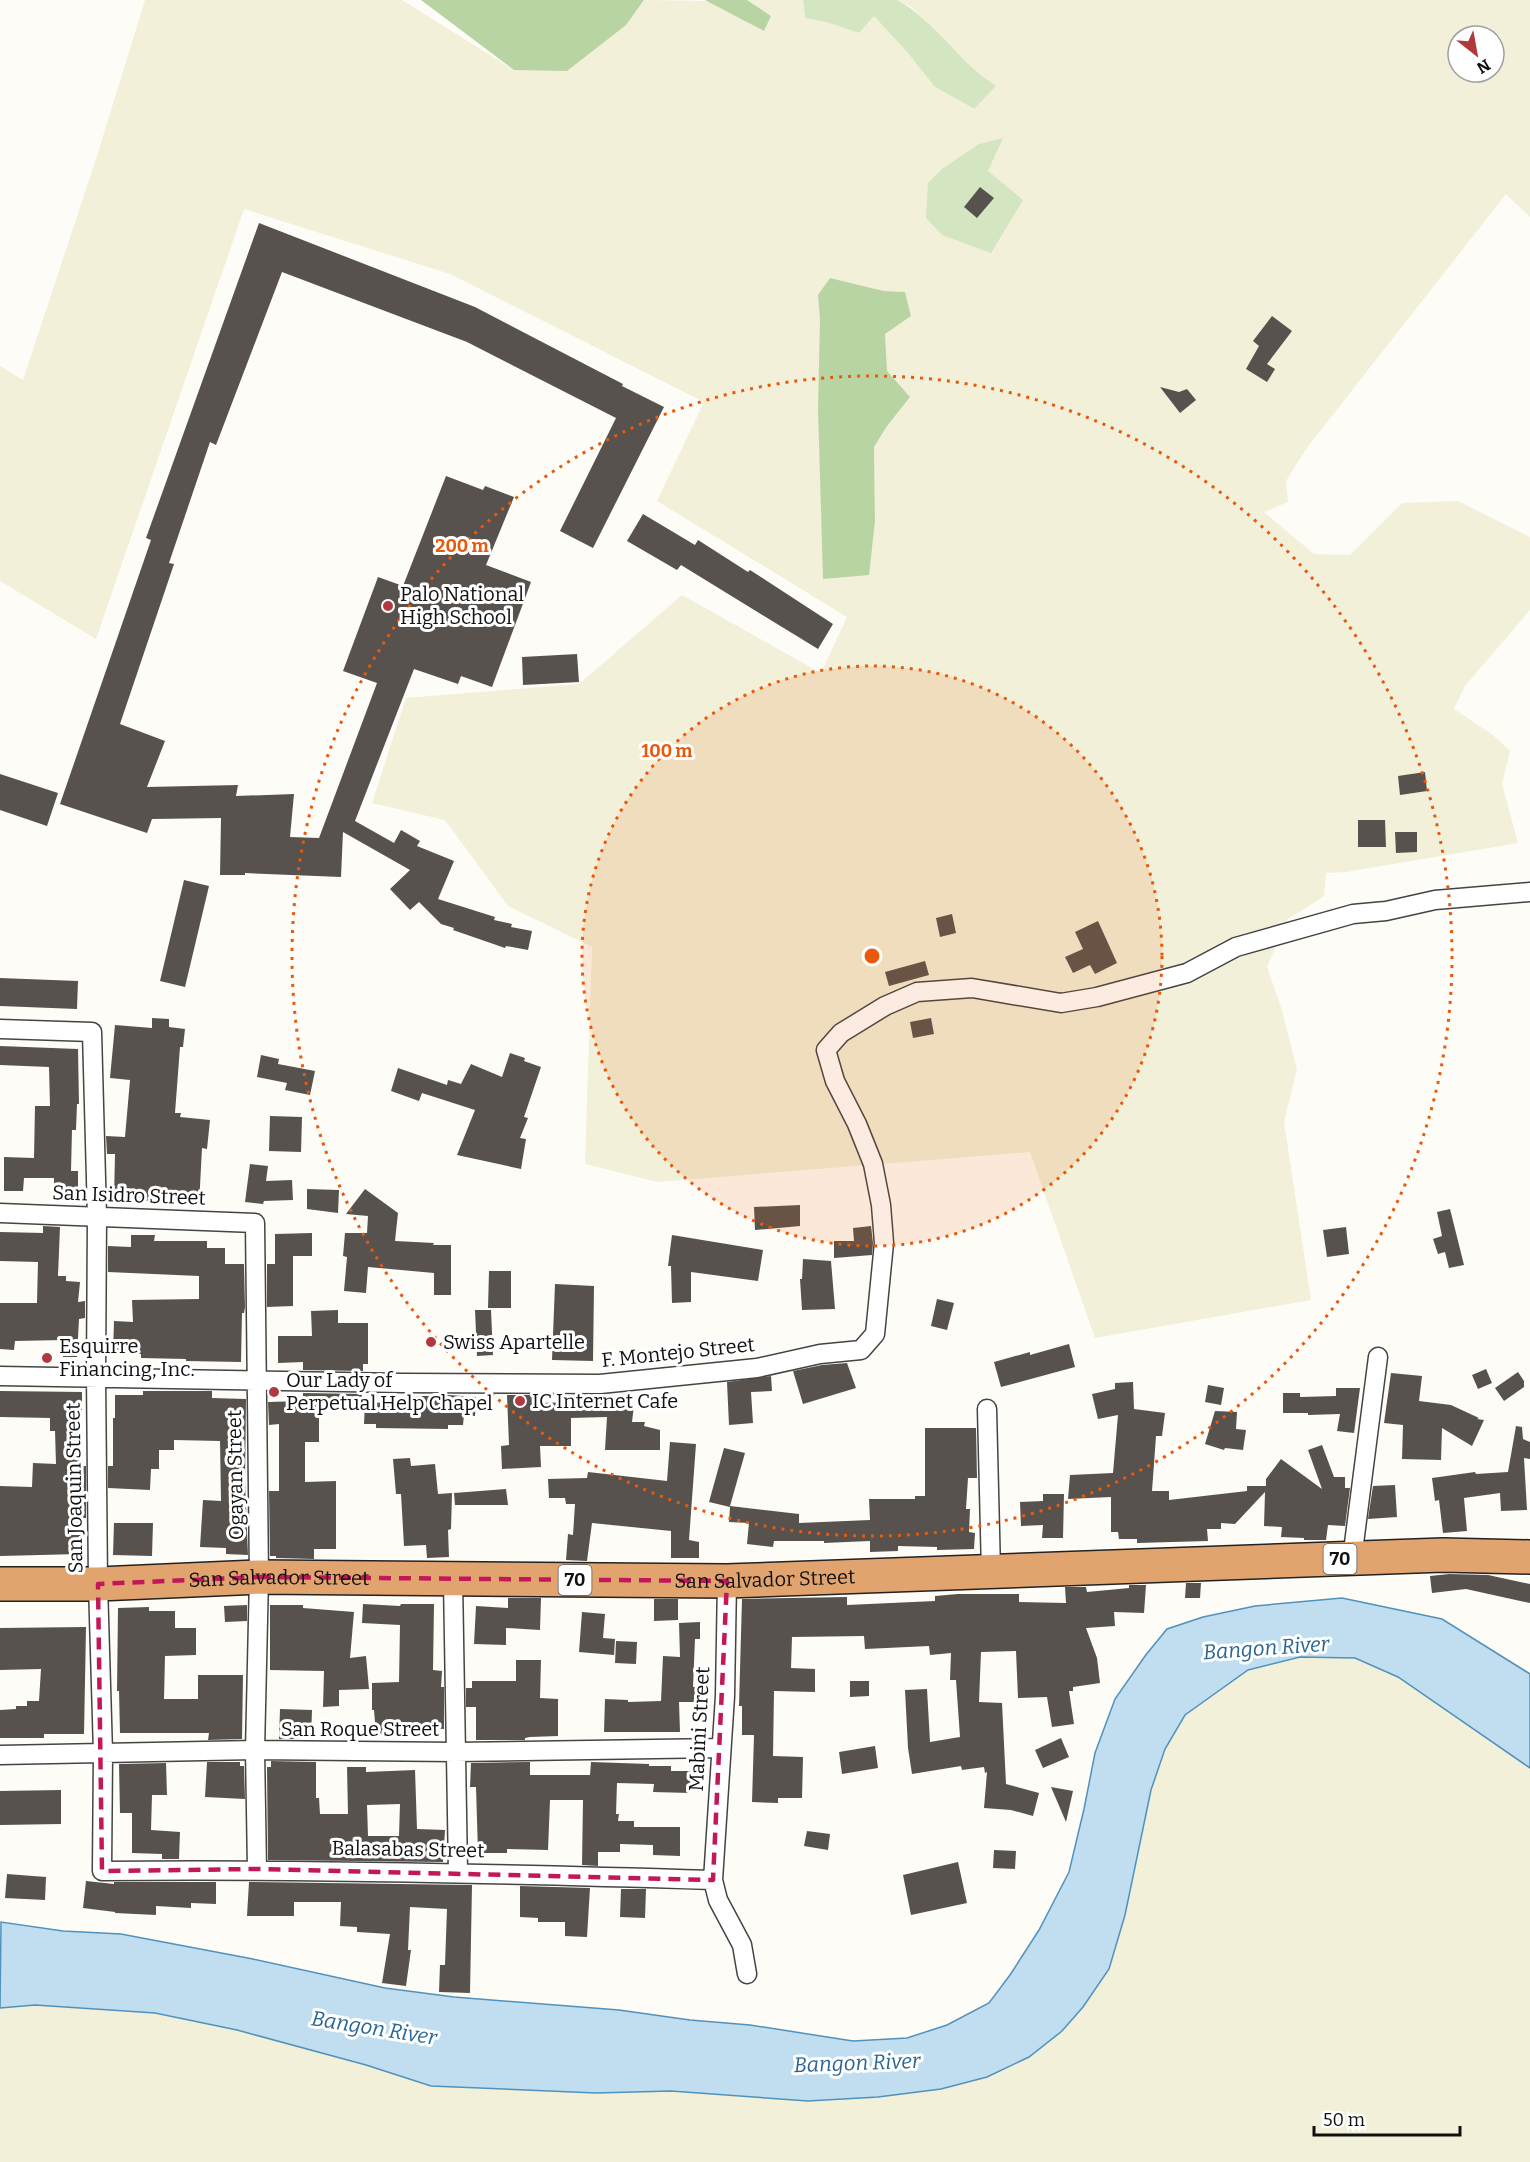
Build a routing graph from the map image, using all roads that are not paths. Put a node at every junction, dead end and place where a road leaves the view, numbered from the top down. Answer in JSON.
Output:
{"nodes":[{"id":1,"x":1530,"y":892,"type":"edge"},
{"id":2,"x":0,"y":1029,"type":"edge"},
{"id":3,"x":0,"y":1213,"type":"edge"},
{"id":4,"x":97,"y":1216,"type":"junction"},
{"id":5,"x":255,"y":1223,"type":"joint"},
{"id":6,"x":1378,"y":1357,"type":"dead end"},
{"id":7,"x":0,"y":1376,"type":"edge"},
{"id":8,"x":96,"y":1376,"type":"junction"},
{"id":9,"x":256,"y":1380,"type":"junction"},
{"id":10,"x":987,"y":1409,"type":"dead end"},
{"id":11,"x":1530,"y":1557,"type":"edge"},
{"id":12,"x":1352,"y":1559,"type":"junction"},
{"id":13,"x":991,"y":1572,"type":"junction"},
{"id":14,"x":259,"y":1576,"type":"junction"},
{"id":15,"x":453,"y":1580,"type":"junction"},
{"id":16,"x":727,"y":1581,"type":"junction"},
{"id":17,"x":0,"y":1584,"type":"edge"},
{"id":18,"x":98,"y":1584,"type":"junction"},
{"id":19,"x":720,"y":1748,"type":"junction"},
{"id":20,"x":255,"y":1750,"type":"junction"},
{"id":21,"x":455,"y":1752,"type":"junction"},
{"id":22,"x":103,"y":1753,"type":"junction"},
{"id":23,"x":0,"y":1755,"type":"edge"},
{"id":24,"x":257,"y":1869,"type":"junction"},
{"id":25,"x":102,"y":1871,"type":"joint"},
{"id":26,"x":458,"y":1872,"type":"junction"},
{"id":27,"x":713,"y":1880,"type":"junction"},
{"id":28,"x":747,"y":1974,"type":"dead end"}],
"edges":[{"from":1,"to":9,"type":"street","name":"F. Montejo Street"},
{"from":2,"to":4,"type":"street","name":"San Joaquin Street"},
{"from":3,"to":4,"type":"street","name":"San Isidro Street"},
{"from":4,"to":5,"type":"street","name":"San Isidro Street"},
{"from":4,"to":8,"type":"street","name":"San Joaquin Street"},
{"from":5,"to":9,"type":"street","name":"Ogayan Street"},
{"from":6,"to":12,"type":"street"},
{"from":7,"to":8,"type":"street","name":"F. Montejo Street"},
{"from":8,"to":9,"type":"street","name":"F. Montejo Street"},
{"from":8,"to":18,"type":"street","name":"San Joaquin Street"},
{"from":9,"to":14,"type":"street","name":"Ogayan Street"},
{"from":10,"to":13,"type":"street"},
{"from":11,"to":12,"type":"highway","name":"San Salvador Street","number":"70"},
{"from":12,"to":13,"type":"highway","name":"San Salvador Street","number":"70"},
{"from":13,"to":16,"type":"highway","name":"San Salvador Street","number":"70"},
{"from":14,"to":15,"type":"highway","name":"San Salvador Street","number":"70"},
{"from":14,"to":18,"type":"highway","name":"San Salvador Street","number":"70"},
{"from":14,"to":20,"type":"street","name":"Ogayan Street"},
{"from":15,"to":16,"type":"highway","name":"San Salvador Street","number":"70"},
{"from":15,"to":21,"type":"street"},
{"from":16,"to":19,"type":"street","name":"Mabini Street"},
{"from":17,"to":18,"type":"highway","name":"San Salvador Street","number":"70"},
{"from":18,"to":22,"type":"street","name":"San Joaquin Street"},
{"from":19,"to":21,"type":"street","name":"San Roque Street"},
{"from":19,"to":27,"type":"street","name":"Mabini Street"},
{"from":20,"to":21,"type":"street","name":"San Roque Street"},
{"from":20,"to":22,"type":"street","name":"San Roque Street"},
{"from":20,"to":24,"type":"street","name":"Ogayan Street"},
{"from":21,"to":26,"type":"street"},
{"from":22,"to":23,"type":"street","name":"San Roque Street"},
{"from":22,"to":25,"type":"street","name":"San Joaquin Street"},
{"from":24,"to":25,"type":"street","name":"Balasabas Street"},
{"from":24,"to":26,"type":"street","name":"Balasabas Street"},
{"from":26,"to":27,"type":"street","name":"Balasabas Street"},
{"from":27,"to":28,"type":"street"}]}
